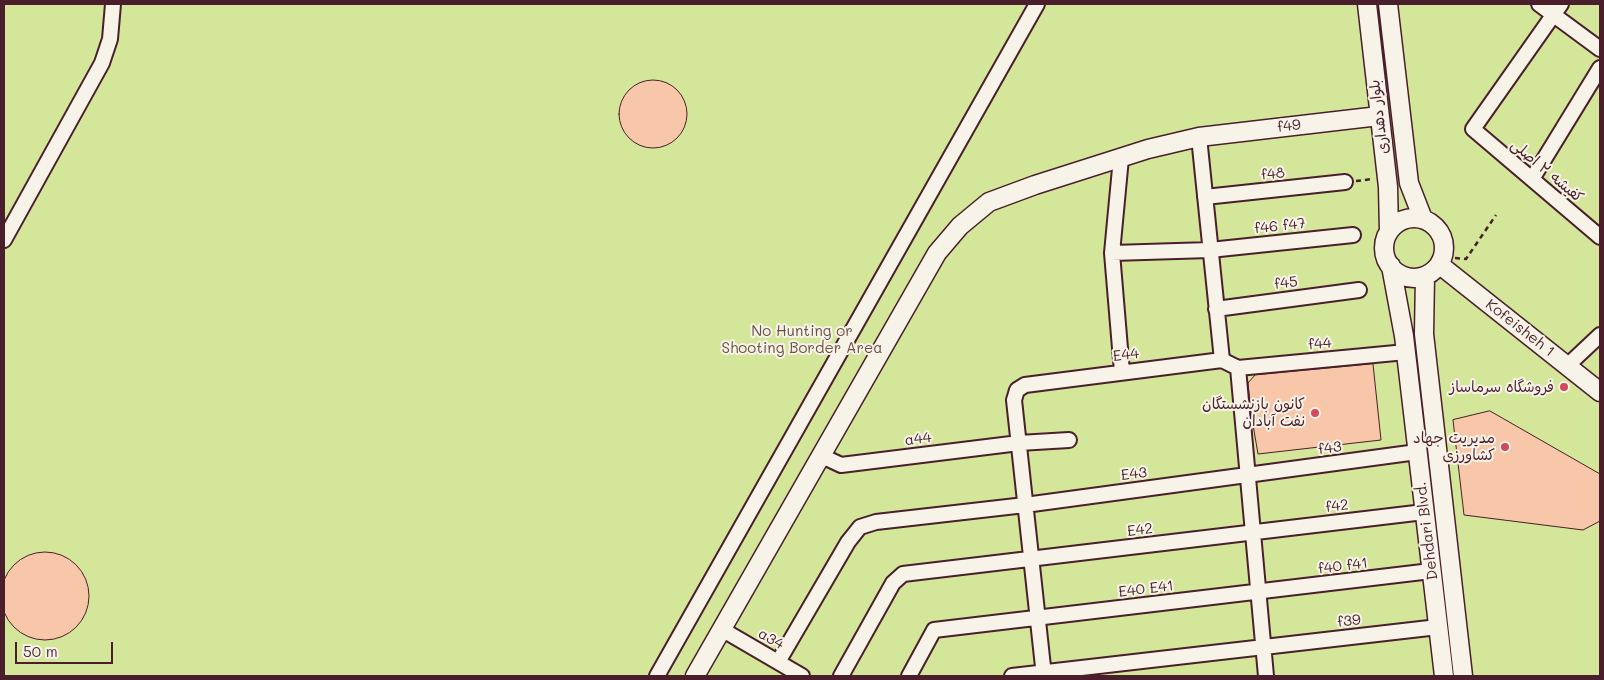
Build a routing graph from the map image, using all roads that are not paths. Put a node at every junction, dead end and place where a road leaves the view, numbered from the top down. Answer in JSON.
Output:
{"nodes":[{"id":1,"x":113,"y":4,"type":"edge"},
{"id":2,"x":1037,"y":4,"type":"edge"},
{"id":3,"x":1367,"y":4,"type":"edge"},
{"id":4,"x":1388,"y":4,"type":"edge"},
{"id":5,"x":1539,"y":4,"type":"edge"},
{"id":6,"x":1557,"y":9,"type":"edge"},
{"id":7,"x":1600,"y":49,"type":"edge"},
{"id":8,"x":1600,"y":68,"type":"edge"},
{"id":9,"x":1379,"y":116,"type":"junction"},
{"id":10,"x":1199,"y":137,"type":"junction"},
{"id":11,"x":1121,"y":158,"type":"junction"},
{"id":12,"x":1532,"y":179,"type":"junction"},
{"id":13,"x":1344,"y":182,"type":"road end"},
{"id":14,"x":1205,"y":197,"type":"junction"},
{"id":15,"x":1423,"y":219,"type":"junction"},
{"id":16,"x":1597,"y":230,"type":"edge"},
{"id":17,"x":1389,"y":231,"type":"junction"},
{"id":18,"x":1353,"y":235,"type":"dead end"},
{"id":19,"x":4,"y":240,"type":"edge"},
{"id":20,"x":1210,"y":250,"type":"junction"},
{"id":21,"x":1112,"y":253,"type":"junction"},
{"id":22,"x":1442,"y":261,"type":"junction"},
{"id":23,"x":1390,"y":266,"type":"junction"},
{"id":24,"x":1425,"y":276,"type":"junction"},
{"id":25,"x":1359,"y":290,"type":"dead end"},
{"id":26,"x":1216,"y":309,"type":"junction"},
{"id":27,"x":1600,"y":335,"type":"edge"},
{"id":28,"x":1406,"y":352,"type":"junction"},
{"id":29,"x":1222,"y":360,"type":"junction"},
{"id":30,"x":1567,"y":366,"type":"junction"},
{"id":31,"x":1238,"y":368,"type":"junction"},
{"id":32,"x":1122,"y":372,"type":"junction"},
{"id":33,"x":1600,"y":392,"type":"edge"},
{"id":34,"x":1069,"y":440,"type":"dead end"},
{"id":35,"x":1019,"y":442,"type":"junction"},
{"id":36,"x":1418,"y":452,"type":"junction"},
{"id":37,"x":822,"y":456,"type":"junction"},
{"id":38,"x":1248,"y":475,"type":"junction"},
{"id":39,"x":1026,"y":504,"type":"junction"},
{"id":40,"x":1424,"y":512,"type":"junction"},
{"id":41,"x":1253,"y":532,"type":"junction"},
{"id":42,"x":1031,"y":559,"type":"junction"},
{"id":43,"x":1431,"y":572,"type":"junction"},
{"id":44,"x":1258,"y":593,"type":"junction"},
{"id":45,"x":1038,"y":618,"type":"junction"},
{"id":46,"x":1438,"y":627,"type":"junction"},
{"id":47,"x":723,"y":630,"type":"junction"},
{"id":48,"x":1263,"y":647,"type":"junction"},
{"id":49,"x":778,"y":662,"type":"junction"},
{"id":50,"x":1044,"y":674,"type":"edge"},
{"id":51,"x":657,"y":676,"type":"edge"},
{"id":52,"x":695,"y":676,"type":"edge"},
{"id":53,"x":802,"y":676,"type":"edge"},
{"id":54,"x":841,"y":676,"type":"edge"},
{"id":55,"x":908,"y":676,"type":"edge"},
{"id":56,"x":1012,"y":676,"type":"edge"},
{"id":57,"x":1266,"y":676,"type":"edge"},
{"id":58,"x":1444,"y":676,"type":"edge"},
{"id":59,"x":1463,"y":676,"type":"edge"}],
"edges":[{"from":1,"to":19,"type":"street"},
{"from":2,"to":51,"type":"street"},
{"from":3,"to":9,"type":"main road","name":"بلوار دهداری"},
{"from":4,"to":15,"type":"main road","name":"بلوار دهداری"},
{"from":5,"to":6,"type":"street"},
{"from":6,"to":7,"type":"street"},
{"from":6,"to":12,"type":"street","name":"کفیشه ۲ اصلی"},
{"from":8,"to":12,"type":"street"},
{"from":9,"to":10,"type":"main road","name":"f49"},
{"from":9,"to":17,"type":"main road","name":"بلوار دهداری"},
{"from":10,"to":11,"type":"main road","name":"f49"},
{"from":10,"to":14,"type":"street"},
{"from":11,"to":21,"type":"street"},
{"from":11,"to":37,"type":"main road","name":"f49"},
{"from":12,"to":16,"type":"street","name":"کفیشه ۲ اصلی"},
{"from":13,"to":14,"type":"street","name":"f48"},
{"from":14,"to":20,"type":"street"},
{"from":15,"to":17,"type":"main road"},
{"from":15,"to":22,"type":"main road"},
{"from":17,"to":23,"type":"main road"},
{"from":18,"to":20,"type":"street","name":"f46 f47"},
{"from":20,"to":21,"type":"street","name":"f46 f47"},
{"from":20,"to":26,"type":"street"},
{"from":21,"to":32,"type":"street"},
{"from":22,"to":24,"type":"main road"},
{"from":22,"to":30,"type":"main road","name":"Kofeisheh 1"},
{"from":23,"to":24,"type":"main road"},
{"from":23,"to":28,"type":"main road","name":"Dehdari Blvd."},
{"from":24,"to":59,"type":"main road","name":"Dehdari Blvd."},
{"from":25,"to":26,"type":"street","name":"f45"},
{"from":26,"to":29,"type":"street"},
{"from":27,"to":30,"type":"street"},
{"from":28,"to":31,"type":"street","name":"f44"},
{"from":28,"to":36,"type":"main road","name":"Dehdari Blvd."},
{"from":29,"to":31,"type":"street"},
{"from":29,"to":32,"type":"street","name":"E44"},
{"from":30,"to":33,"type":"main road","name":"Kofeisheh 1"},
{"from":31,"to":38,"type":"street"},
{"from":32,"to":35,"type":"street","name":"E44"},
{"from":34,"to":35,"type":"street","name":"a44"},
{"from":35,"to":37,"type":"street","name":"a44"},
{"from":35,"to":39,"type":"street"},
{"from":36,"to":38,"type":"street","name":"f43"},
{"from":36,"to":40,"type":"main road","name":"Dehdari Blvd."},
{"from":37,"to":47,"type":"main road","name":"f49"},
{"from":38,"to":39,"type":"street","name":"E43"},
{"from":38,"to":41,"type":"street"},
{"from":39,"to":42,"type":"street"},
{"from":39,"to":49,"type":"street","name":"E43"},
{"from":40,"to":41,"type":"street","name":"f42"},
{"from":40,"to":43,"type":"main road","name":"Dehdari Blvd."},
{"from":41,"to":42,"type":"street","name":"E42"},
{"from":41,"to":44,"type":"street"},
{"from":42,"to":45,"type":"street"},
{"from":42,"to":54,"type":"street","name":"E42"},
{"from":43,"to":44,"type":"street","name":"f40 f41"},
{"from":43,"to":46,"type":"main road","name":"Dehdari Blvd."},
{"from":44,"to":45,"type":"street","name":"E40 E41"},
{"from":44,"to":48,"type":"street"},
{"from":45,"to":50,"type":"street"},
{"from":45,"to":55,"type":"street","name":"E40 E41"},
{"from":46,"to":48,"type":"street","name":"f39"},
{"from":46,"to":58,"type":"main road","name":"Dehdari Blvd."},
{"from":47,"to":49,"type":"street","name":"a34"},
{"from":47,"to":52,"type":"main road","name":"f49"},
{"from":48,"to":50,"type":"street","name":"f39"},
{"from":48,"to":57,"type":"street"},
{"from":49,"to":53,"type":"street","name":"a34"},
{"from":50,"to":56,"type":"street","name":"f39"}]}
